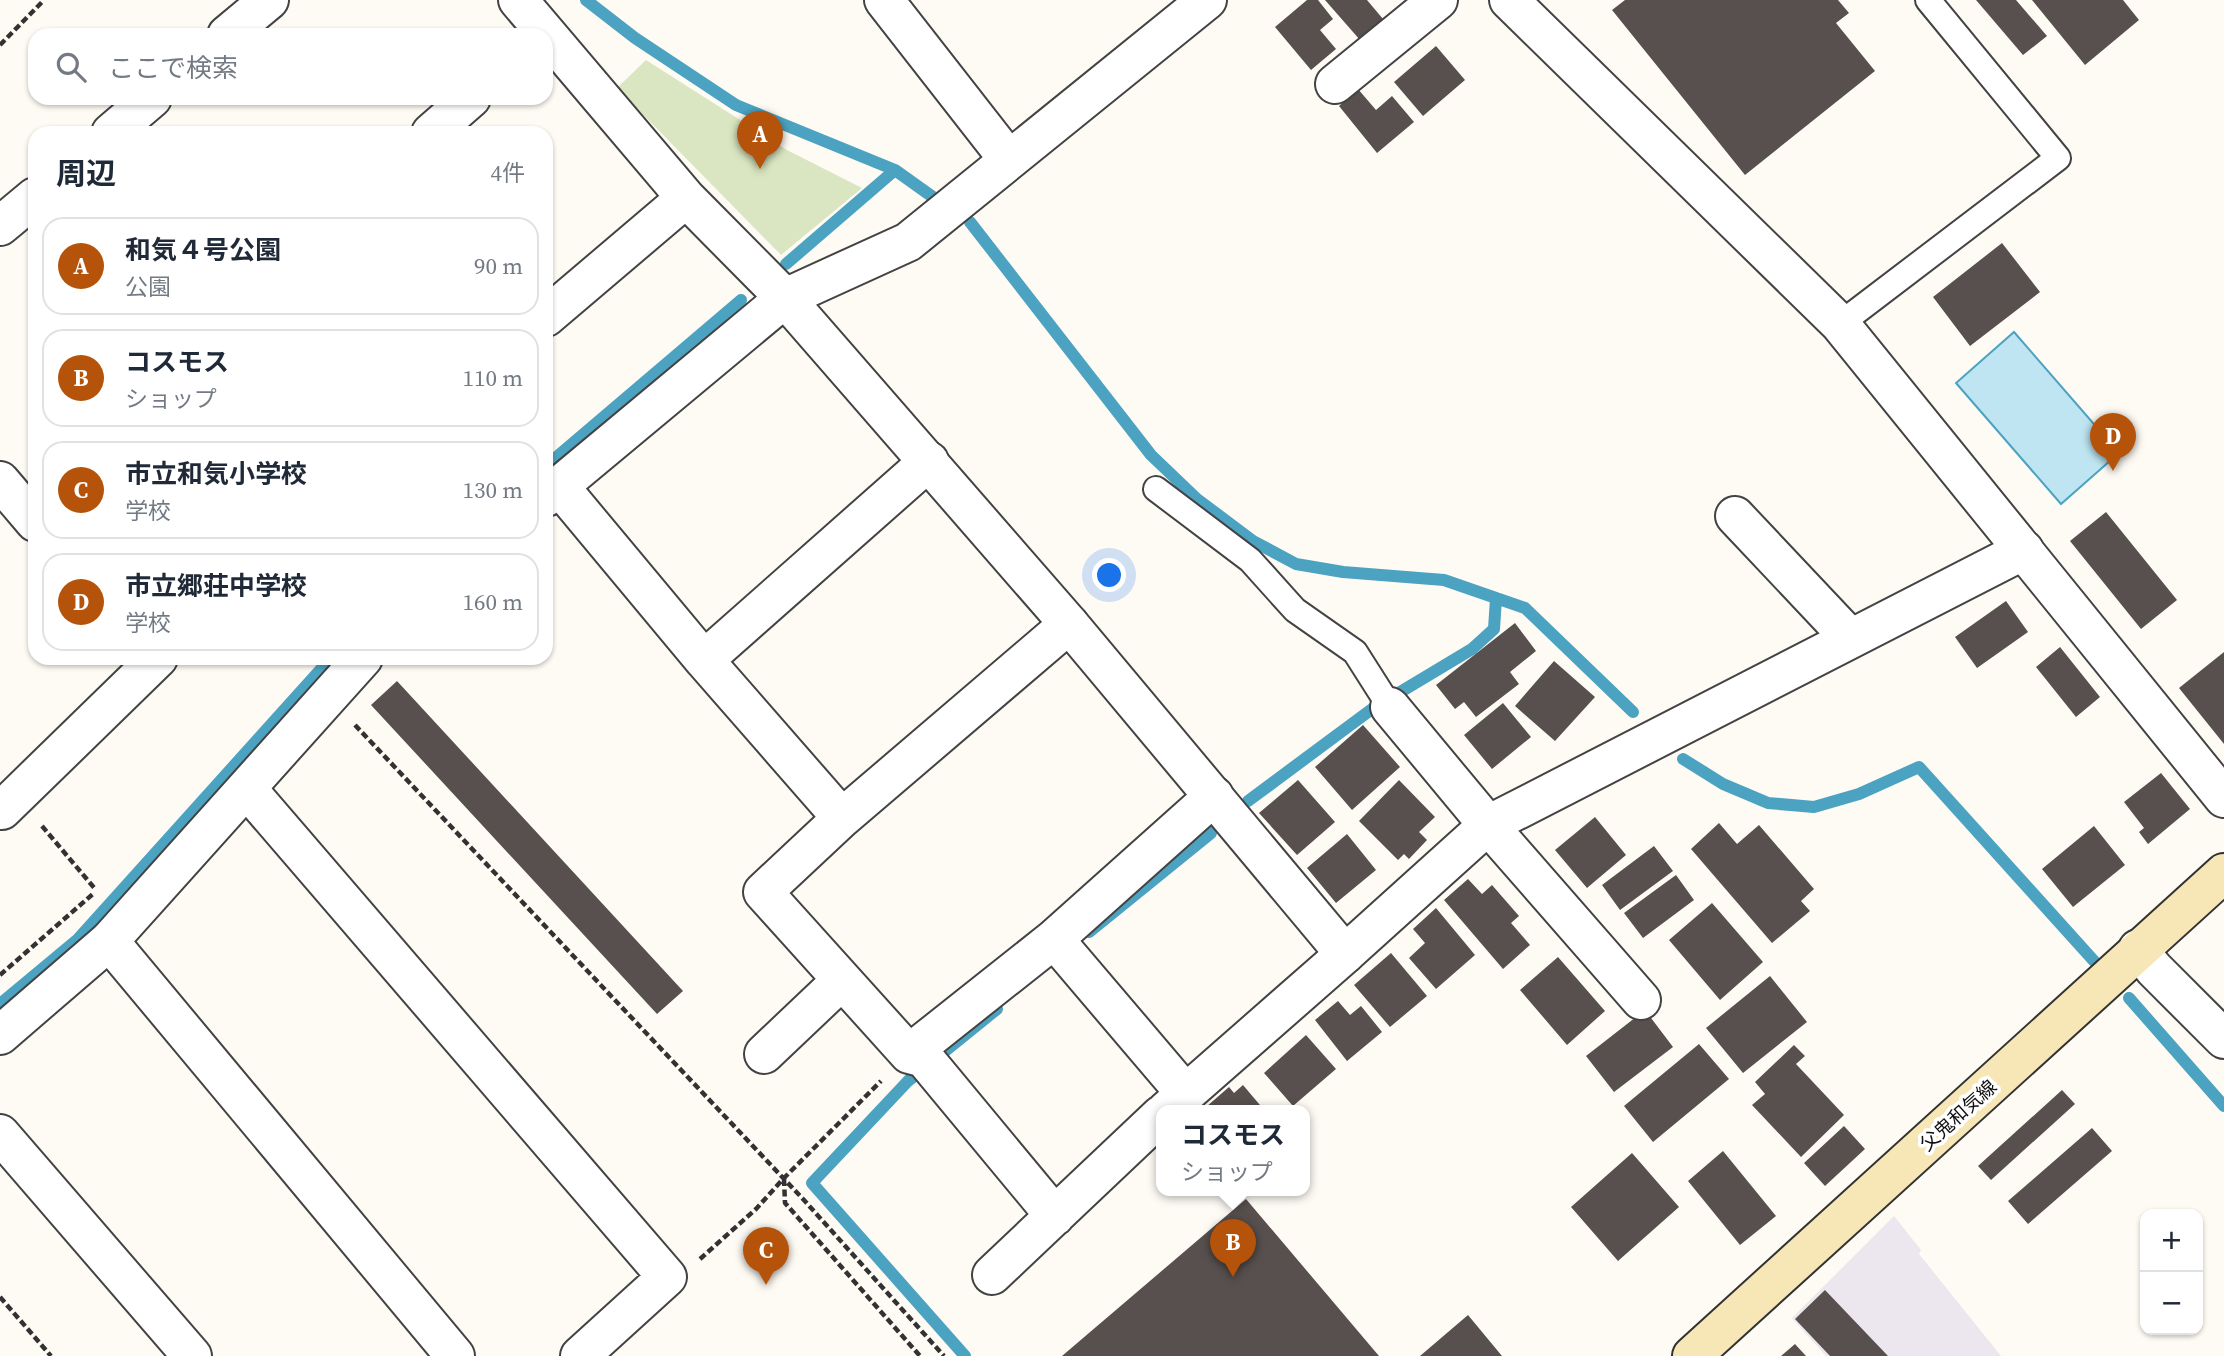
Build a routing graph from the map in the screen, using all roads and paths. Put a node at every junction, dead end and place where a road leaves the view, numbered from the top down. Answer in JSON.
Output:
{"nodes":[{"id":1,"x":44,"y":0,"type":"edge"},
{"id":2,"x":269,"y":0,"type":"edge"},
{"id":3,"x":518,"y":0,"type":"edge"},
{"id":4,"x":884,"y":0,"type":"edge"},
{"id":5,"x":1207,"y":0,"type":"edge"},
{"id":6,"x":1438,"y":0,"type":"edge"},
{"id":7,"x":1509,"y":0,"type":"edge"},
{"id":8,"x":1928,"y":0,"type":"edge"},
{"id":9,"x":235,"y":28,"type":"edge"},
{"id":10,"x":540,"y":28,"type":"edge"},
{"id":11,"x":553,"y":43,"type":"edge"},
{"id":12,"x":0,"y":45,"type":"edge"},
{"id":13,"x":1335,"y":84,"type":"dead end"},
{"id":14,"x":144,"y":105,"type":"edge"},
{"id":15,"x":463,"y":105,"type":"edge"},
{"id":16,"x":119,"y":126,"type":"edge"},
{"id":17,"x":439,"y":126,"type":"edge"},
{"id":18,"x":1009,"y":160,"type":"junction"},
{"id":19,"x":686,"y":198,"type":"junction"},
{"id":20,"x":28,"y":203,"type":"edge"},
{"id":21,"x":0,"y":226,"type":"edge"},
{"id":22,"x":785,"y":298,"type":"junction"},
{"id":23,"x":553,"y":311,"type":"edge"},
{"id":24,"x":1840,"y":324,"type":"junction"},
{"id":25,"x":929,"y":461,"type":"junction"},
{"id":26,"x":1156,"y":489,"type":"dead end"},
{"id":27,"x":553,"y":491,"type":"edge"},
{"id":28,"x":553,"y":493,"type":"edge"},
{"id":29,"x":1735,"y":516,"type":"dead end"},
{"id":30,"x":2024,"y":550,"type":"junction"},
{"id":31,"x":1069,"y":624,"type":"junction"},
{"id":32,"x":1850,"y":638,"type":"junction"},
{"id":33,"x":704,"y":660,"type":"junction"},
{"id":34,"x":149,"y":665,"type":"edge"},
{"id":35,"x":357,"y":665,"type":"edge"},
{"id":36,"x":1386,"y":701,"type":"joint"},
{"id":37,"x":348,"y":716,"type":"dead end"},
{"id":38,"x":247,"y":789,"type":"junction"},
{"id":39,"x":1214,"y":796,"type":"junction"},
{"id":40,"x":2224,"y":798,"type":"edge"},
{"id":41,"x":9,"y":802,"type":"edge"},
{"id":42,"x":842,"y":818,"type":"junction"},
{"id":43,"x":1488,"y":825,"type":"junction"},
{"id":44,"x":2224,"y":873,"type":"edge"},
{"id":45,"x":106,"y":880,"type":"dead end"},
{"id":46,"x":96,"y":890,"type":"junction"},
{"id":47,"x":109,"y":941,"type":"junction"},
{"id":48,"x":2138,"y":949,"type":"junction"},
{"id":49,"x":1062,"y":950,"type":"junction"},
{"id":50,"x":1345,"y":954,"type":"junction"},
{"id":51,"x":0,"y":975,"type":"edge"},
{"id":52,"x":842,"y":980,"type":"junction"},
{"id":53,"x":1641,"y":1000,"type":"dead end"},
{"id":54,"x":0,"y":1035,"type":"edge"},
{"id":55,"x":2224,"y":1039,"type":"edge"},
{"id":56,"x":764,"y":1054,"type":"dead end"},
{"id":57,"x":923,"y":1061,"type":"junction"},
{"id":58,"x":1170,"y":1105,"type":"edge"},
{"id":59,"x":1172,"y":1105,"type":"edge"},
{"id":60,"x":1156,"y":1120,"type":"edge"},
{"id":61,"x":0,"y":1135,"type":"edge"},
{"id":62,"x":784,"y":1178,"type":"junction"},
{"id":63,"x":1055,"y":1216,"type":"junction"},
{"id":64,"x":992,"y":1275,"type":"dead end"},
{"id":65,"x":667,"y":1277,"type":"junction"},
{"id":66,"x":0,"y":1297,"type":"edge"},
{"id":67,"x":51,"y":1356,"type":"edge"},
{"id":68,"x":192,"y":1356,"type":"edge"},
{"id":69,"x":455,"y":1356,"type":"edge"},
{"id":70,"x":580,"y":1356,"type":"edge"},
{"id":71,"x":920,"y":1356,"type":"edge"},
{"id":72,"x":944,"y":1356,"type":"edge"},
{"id":73,"x":1692,"y":1356,"type":"edge"}],
"edges":[{"from":1,"to":12,"type":"path"},
{"from":2,"to":9,"type":"street"},
{"from":3,"to":10,"type":"street"},
{"from":4,"to":18,"type":"street"},
{"from":5,"to":18,"type":"street"},
{"from":6,"to":13,"type":"street"},
{"from":7,"to":24,"type":"street"},
{"from":8,"to":24,"type":"lane"},
{"from":11,"to":19,"type":"street"},
{"from":14,"to":16,"type":"street"},
{"from":15,"to":17,"type":"street"},
{"from":18,"to":22,"type":"street"},
{"from":19,"to":22,"type":"street"},
{"from":19,"to":23,"type":"street"},
{"from":20,"to":21,"type":"street"},
{"from":22,"to":25,"type":"street"},
{"from":22,"to":27,"type":"street"},
{"from":24,"to":30,"type":"street"},
{"from":25,"to":31,"type":"street"},
{"from":25,"to":33,"type":"street"},
{"from":26,"to":36,"type":"lane"},
{"from":28,"to":33,"type":"street"},
{"from":29,"to":32,"type":"street"},
{"from":30,"to":32,"type":"street"},
{"from":30,"to":40,"type":"street"},
{"from":31,"to":39,"type":"street"},
{"from":31,"to":42,"type":"street"},
{"from":32,"to":43,"type":"street"},
{"from":33,"to":42,"type":"street"},
{"from":34,"to":41,"type":"street"},
{"from":35,"to":38,"type":"street"},
{"from":36,"to":43,"type":"street"},
{"from":37,"to":62,"type":"path"},
{"from":38,"to":47,"type":"street"},
{"from":38,"to":65,"type":"street"},
{"from":39,"to":49,"type":"street"},
{"from":39,"to":50,"type":"street"},
{"from":41,"to":46,"type":"path"},
{"from":42,"to":52,"type":"street"},
{"from":43,"to":50,"type":"street"},
{"from":43,"to":53,"type":"street"},
{"from":44,"to":48,"type":"main road","name":"父鬼和気線"},
{"from":45,"to":46,"type":"path"},
{"from":46,"to":51,"type":"path"},
{"from":47,"to":54,"type":"street"},
{"from":47,"to":69,"type":"street"},
{"from":48,"to":55,"type":"street"},
{"from":48,"to":73,"type":"main road","name":"父鬼和気線"},
{"from":49,"to":57,"type":"street"},
{"from":49,"to":58,"type":"street"},
{"from":50,"to":59,"type":"street"},
{"from":52,"to":56,"type":"street"},
{"from":52,"to":57,"type":"street"},
{"from":57,"to":62,"type":"path"},
{"from":57,"to":63,"type":"street"},
{"from":60,"to":63,"type":"street"},
{"from":61,"to":68,"type":"street"},
{"from":62,"to":65,"type":"path"},
{"from":62,"to":71,"type":"path"},
{"from":62,"to":72,"type":"path"},
{"from":63,"to":64,"type":"street"},
{"from":65,"to":70,"type":"street"},
{"from":66,"to":67,"type":"path"}]}
